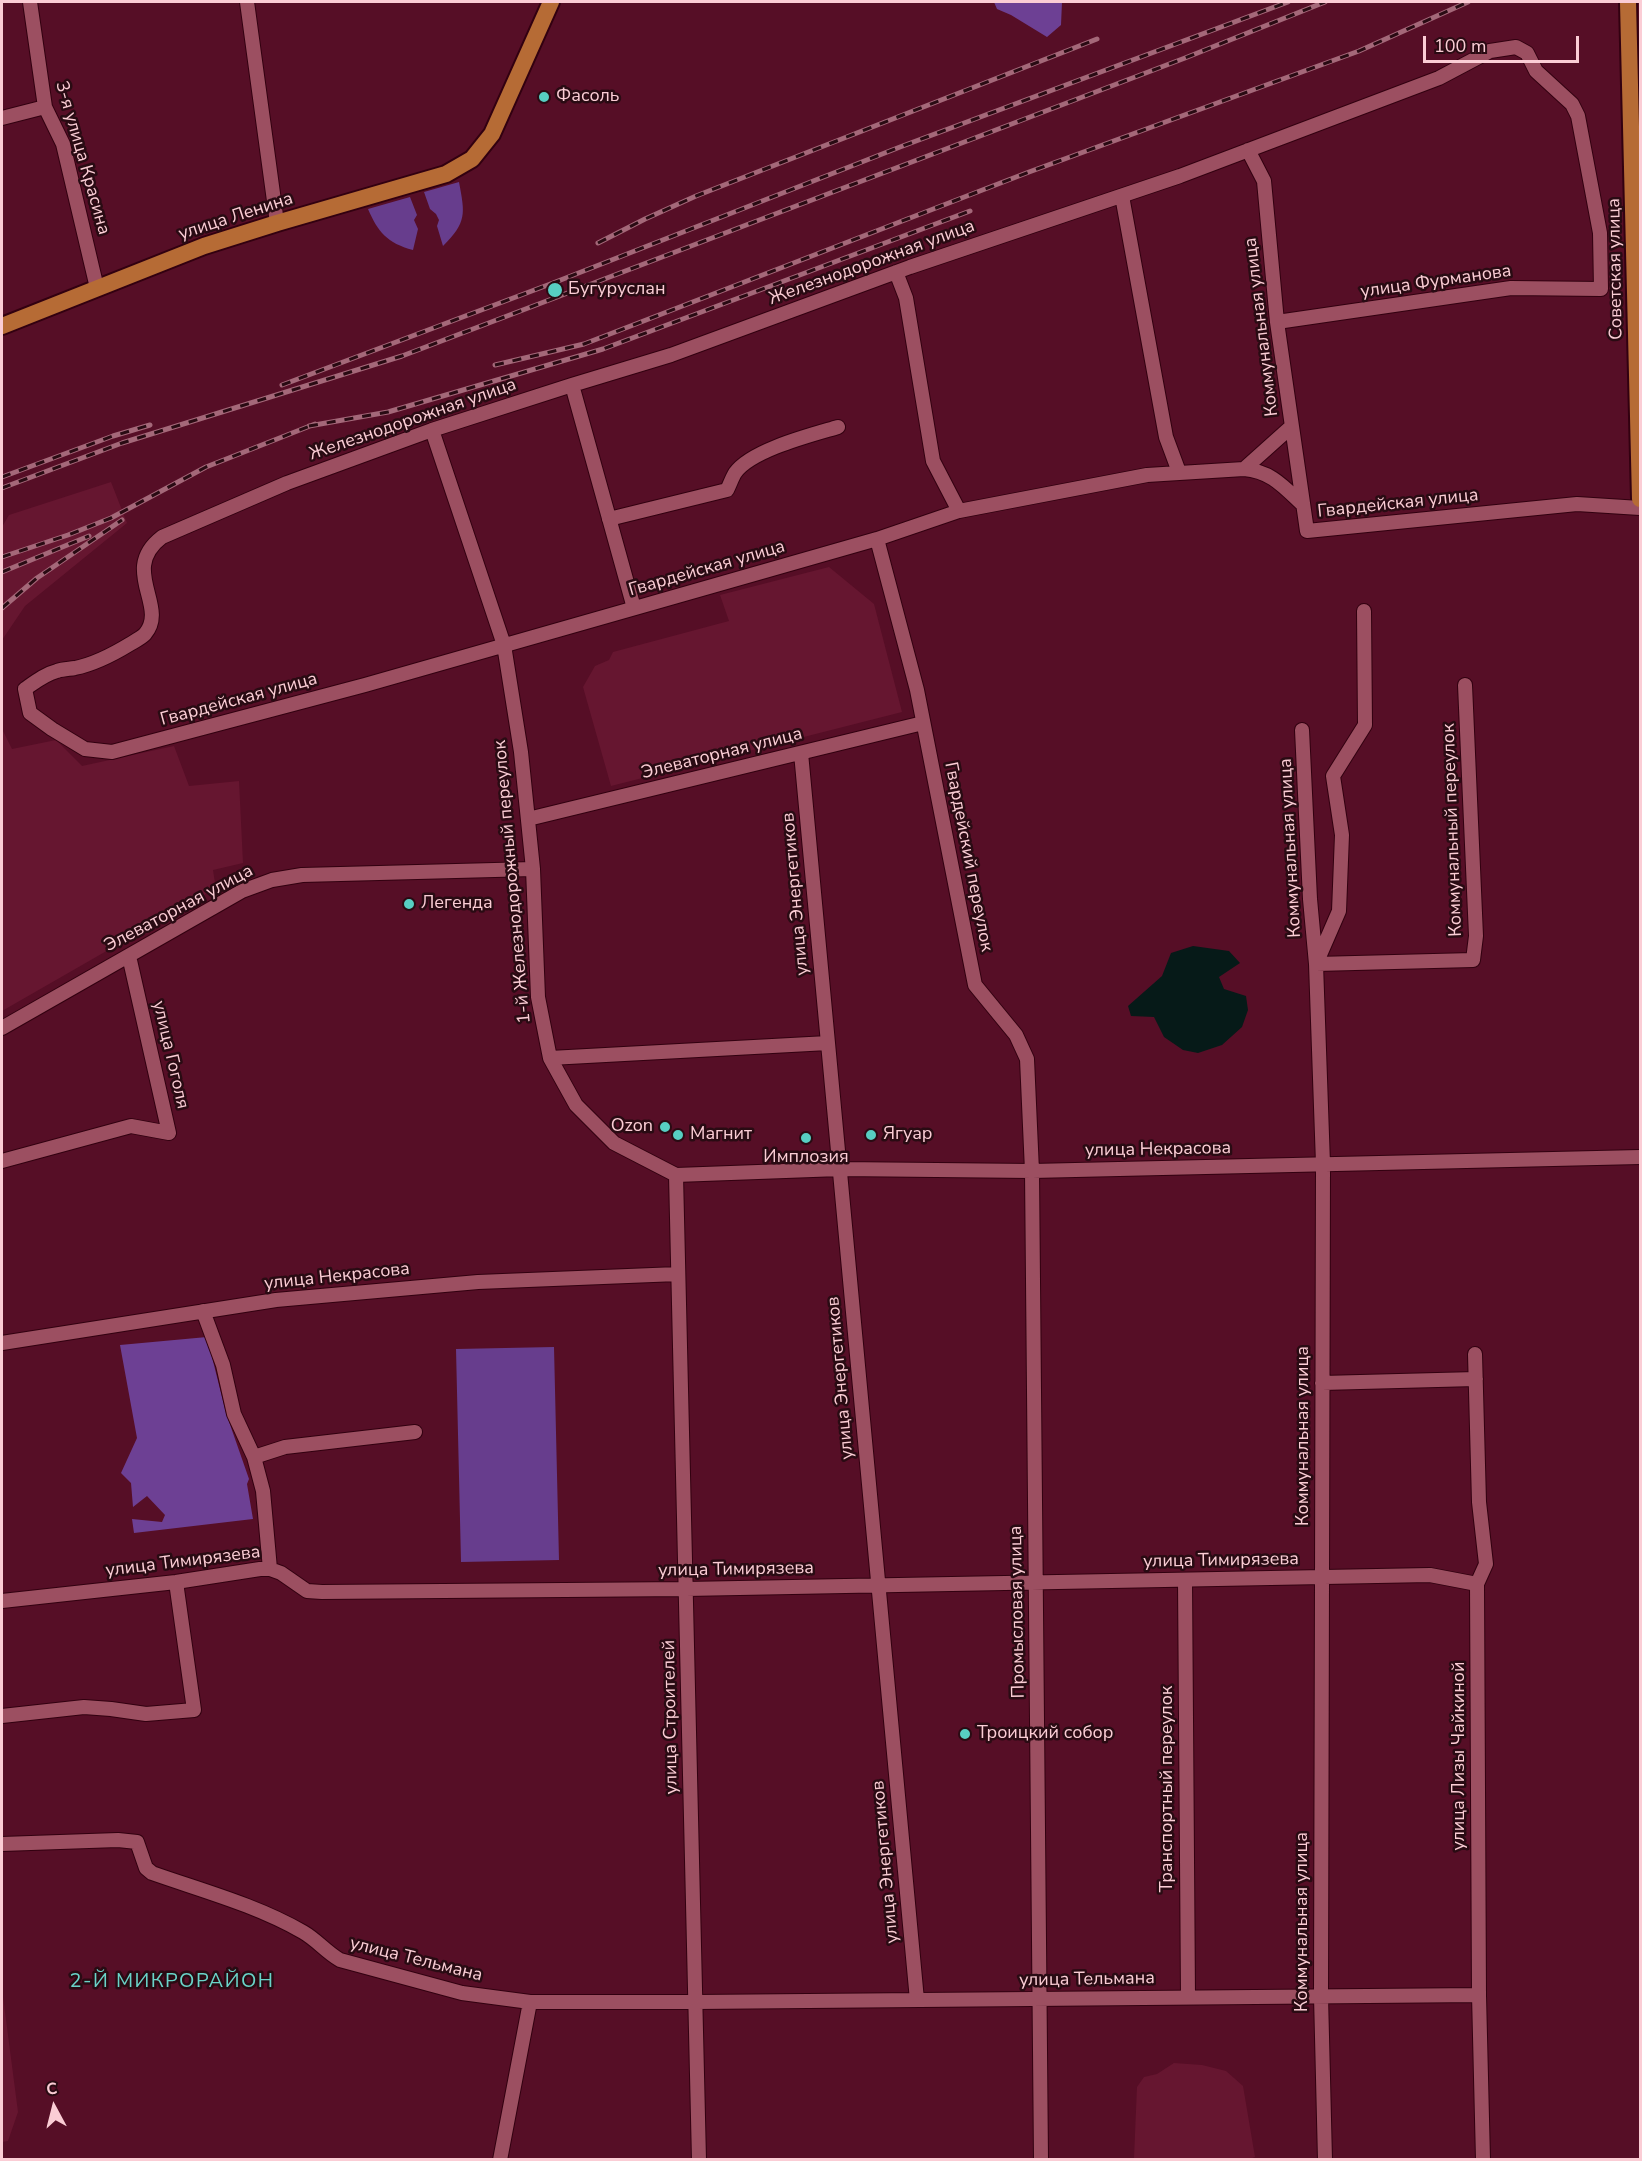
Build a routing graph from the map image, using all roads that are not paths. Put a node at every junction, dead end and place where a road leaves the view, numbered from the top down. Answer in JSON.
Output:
{"nodes":[{"id":1,"x":30,"y":2,"type":"edge"},
{"id":2,"x":248,"y":2,"type":"edge"},
{"id":3,"x":551,"y":2,"type":"edge"},
{"id":4,"x":1628,"y":2,"type":"edge"},
{"id":5,"x":45,"y":107,"type":"junction"},
{"id":6,"x":2,"y":118,"type":"edge"},
{"id":7,"x":1248,"y":150,"type":"junction"},
{"id":8,"x":1122,"y":196,"type":"junction"},
{"id":9,"x":277,"y":223,"type":"junction"},
{"id":10,"x":896,"y":272,"type":"junction"},
{"id":11,"x":1638,"y":272,"type":"edge"},
{"id":12,"x":97,"y":288,"type":"junction"},
{"id":13,"x":1601,"y":289,"type":"joint"},
{"id":14,"x":1277,"y":322,"type":"junction"},
{"id":15,"x":2,"y":326,"type":"edge"},
{"id":16,"x":572,"y":385,"type":"junction"},
{"id":17,"x":1292,"y":426,"type":"junction"},
{"id":18,"x":838,"y":427,"type":"dead end"},
{"id":19,"x":432,"y":430,"type":"junction"},
{"id":20,"x":1244,"y":469,"type":"junction"},
{"id":21,"x":1179,"y":472,"type":"junction"},
{"id":22,"x":1641,"y":500,"type":"edge"},
{"id":23,"x":1301,"y":503,"type":"junction"},
{"id":24,"x":1641,"y":508,"type":"edge"},
{"id":25,"x":959,"y":511,"type":"junction"},
{"id":26,"x":609,"y":519,"type":"junction"},
{"id":27,"x":162,"y":537,"type":"joint"},
{"id":28,"x":877,"y":539,"type":"junction"},
{"id":29,"x":634,"y":608,"type":"junction"},
{"id":30,"x":1364,"y":611,"type":"dead end"},
{"id":31,"x":504,"y":645,"type":"junction"},
{"id":32,"x":1466,"y":685,"type":"dead end"},
{"id":33,"x":923,"y":723,"type":"junction"},
{"id":34,"x":1302,"y":730,"type":"dead end"},
{"id":35,"x":801,"y":753,"type":"junction"},
{"id":36,"x":528,"y":819,"type":"junction"},
{"id":37,"x":533,"y":869,"type":"junction"},
{"id":38,"x":129,"y":956,"type":"junction"},
{"id":39,"x":1316,"y":964,"type":"junction"},
{"id":40,"x":2,"y":1028,"type":"edge"},
{"id":41,"x":828,"y":1043,"type":"junction"},
{"id":42,"x":550,"y":1058,"type":"junction"},
{"id":43,"x":1641,"y":1157,"type":"edge"},
{"id":44,"x":2,"y":1161,"type":"edge"},
{"id":45,"x":1323,"y":1164,"type":"junction"},
{"id":46,"x":840,"y":1169,"type":"junction"},
{"id":47,"x":1032,"y":1171,"type":"junction"},
{"id":48,"x":676,"y":1175,"type":"junction"},
{"id":49,"x":678,"y":1274,"type":"junction"},
{"id":50,"x":202,"y":1311,"type":"junction"},
{"id":51,"x":2,"y":1343,"type":"edge"},
{"id":52,"x":1475,"y":1354,"type":"dead end"},
{"id":53,"x":1476,"y":1379,"type":"junction"},
{"id":54,"x":1322,"y":1383,"type":"junction"},
{"id":55,"x":415,"y":1432,"type":"dead end"},
{"id":56,"x":254,"y":1457,"type":"junction"},
{"id":57,"x":270,"y":1569,"type":"junction"},
{"id":58,"x":1322,"y":1577,"type":"junction"},
{"id":59,"x":1185,"y":1580,"type":"junction"},
{"id":60,"x":176,"y":1582,"type":"junction"},
{"id":61,"x":1035,"y":1583,"type":"junction"},
{"id":62,"x":1477,"y":1584,"type":"junction"},
{"id":63,"x":878,"y":1586,"type":"junction"},
{"id":64,"x":686,"y":1589,"type":"junction"},
{"id":65,"x":2,"y":1601,"type":"edge"},
{"id":66,"x":2,"y":1716,"type":"edge"},
{"id":67,"x":2,"y":1844,"type":"edge"},
{"id":68,"x":1479,"y":1995,"type":"junction"},
{"id":69,"x":1321,"y":1996,"type":"junction"},
{"id":70,"x":1188,"y":1997,"type":"junction"},
{"id":71,"x":1041,"y":1999,"type":"junction"},
{"id":72,"x":917,"y":2000,"type":"junction"},
{"id":73,"x":530,"y":2002,"type":"junction"},
{"id":74,"x":696,"y":2002,"type":"junction"},
{"id":75,"x":500,"y":2160,"type":"edge"},
{"id":76,"x":699,"y":2160,"type":"edge"},
{"id":77,"x":1041,"y":2160,"type":"edge"},
{"id":78,"x":1325,"y":2160,"type":"edge"},
{"id":79,"x":1483,"y":2160,"type":"edge"}],
"edges":[{"from":1,"to":5,"type":"street","name":"3-я улица Красина"},
{"from":2,"to":9,"type":"street"},
{"from":3,"to":9,"type":"main road","name":"улица Ленина"},
{"from":4,"to":11,"type":"main road","name":"Советская улица"},
{"from":5,"to":6,"type":"street"},
{"from":5,"to":12,"type":"street","name":"3-я улица Красина"},
{"from":7,"to":8,"type":"street","name":"Железнодорожная улица"},
{"from":7,"to":13,"type":"street","name":"Железнодорожная улица"},
{"from":7,"to":14,"type":"street","name":"Коммунальная улица"},
{"from":8,"to":10,"type":"street","name":"Железнодорожная улица"},
{"from":8,"to":21,"type":"street"},
{"from":9,"to":12,"type":"main road","name":"улица Ленина"},
{"from":10,"to":16,"type":"street","name":"Железнодорожная улица"},
{"from":10,"to":25,"type":"street"},
{"from":11,"to":22,"type":"main road","name":"Советская улица"},
{"from":12,"to":15,"type":"main road","name":"улица Ленина"},
{"from":13,"to":14,"type":"street","name":"улица Фурманова"},
{"from":14,"to":17,"type":"street","name":"Коммунальная улица"},
{"from":16,"to":19,"type":"street","name":"Железнодорожная улица"},
{"from":16,"to":26,"type":"street"},
{"from":17,"to":20,"type":"street"},
{"from":17,"to":23,"type":"street","name":"Коммунальная улица"},
{"from":18,"to":26,"type":"street"},
{"from":19,"to":27,"type":"street","name":"Железнодорожная улица"},
{"from":19,"to":31,"type":"street","name":"1-й Железнодорожный переулок"},
{"from":20,"to":21,"type":"street","name":"Гвардейская улица"},
{"from":20,"to":23,"type":"street","name":"Гвардейская улица"},
{"from":21,"to":25,"type":"street","name":"Гвардейская улица"},
{"from":23,"to":24,"type":"street","name":"Гвардейская улица"},
{"from":25,"to":28,"type":"street","name":"Гвардейская улица"},
{"from":26,"to":29,"type":"street"},
{"from":27,"to":31,"type":"street","name":"Гвардейская улица"},
{"from":28,"to":29,"type":"street","name":"Гвардейская улица"},
{"from":28,"to":33,"type":"street","name":"Гвардейский переулок"},
{"from":29,"to":31,"type":"street","name":"Гвардейская улица"},
{"from":30,"to":39,"type":"street","name":"Коммунальная улица"},
{"from":31,"to":36,"type":"street","name":"1-й Железнодорожный переулок"},
{"from":32,"to":39,"type":"street","name":"Коммунальный переулок"},
{"from":33,"to":35,"type":"street","name":"Элеваторная улица"},
{"from":33,"to":47,"type":"street","name":"Гвардейский переулок"},
{"from":34,"to":39,"type":"street","name":"Коммунальная улица"},
{"from":35,"to":36,"type":"street","name":"Элеваторная улица"},
{"from":35,"to":41,"type":"street","name":"улица Энергетиков"},
{"from":36,"to":37,"type":"street","name":"1-й Железнодорожный переулок"},
{"from":37,"to":38,"type":"street","name":"Элеваторная улица"},
{"from":37,"to":42,"type":"street","name":"1-й Железнодорожный переулок"},
{"from":38,"to":40,"type":"street","name":"Элеваторная улица"},
{"from":38,"to":44,"type":"street","name":"улица Гоголя"},
{"from":39,"to":45,"type":"street","name":"Коммунальная улица"},
{"from":41,"to":42,"type":"street"},
{"from":41,"to":46,"type":"street","name":"улица Энергетиков"},
{"from":42,"to":48,"type":"street","name":"1-й Железнодорожный переулок"},
{"from":43,"to":45,"type":"street","name":"улица Некрасова"},
{"from":45,"to":47,"type":"street","name":"улица Некрасова"},
{"from":45,"to":54,"type":"street","name":"Коммунальная улица"},
{"from":46,"to":47,"type":"street","name":"улица Некрасова"},
{"from":46,"to":48,"type":"street","name":"улица Некрасова"},
{"from":46,"to":63,"type":"street","name":"улица Энергетиков"},
{"from":47,"to":61,"type":"street","name":"Промысловая улица"},
{"from":48,"to":49,"type":"street","name":"улица Строителей"},
{"from":49,"to":50,"type":"street","name":"улица Некрасова"},
{"from":49,"to":64,"type":"street","name":"улица Строителей"},
{"from":50,"to":51,"type":"street","name":"улица Некрасова"},
{"from":50,"to":56,"type":"street"},
{"from":52,"to":53,"type":"street","name":"улица Лизы Чайкиной"},
{"from":53,"to":54,"type":"street"},
{"from":53,"to":62,"type":"street","name":"улица Лизы Чайкиной"},
{"from":54,"to":58,"type":"street","name":"Коммунальная улица"},
{"from":55,"to":56,"type":"street"},
{"from":56,"to":57,"type":"street"},
{"from":57,"to":60,"type":"street","name":"улица Тимирязева"},
{"from":57,"to":64,"type":"street","name":"улица Тимирязева"},
{"from":58,"to":59,"type":"street","name":"улица Тимирязева"},
{"from":58,"to":62,"type":"street","name":"улица Тимирязева"},
{"from":58,"to":69,"type":"street","name":"Коммунальная улица"},
{"from":59,"to":61,"type":"street","name":"улица Тимирязева"},
{"from":59,"to":70,"type":"street","name":"Транспортный переулок"},
{"from":60,"to":65,"type":"street","name":"улица Тимирязева"},
{"from":60,"to":66,"type":"street"},
{"from":61,"to":63,"type":"street","name":"улица Тимирязева"},
{"from":61,"to":71,"type":"street","name":"Промысловая улица"},
{"from":62,"to":68,"type":"street","name":"улица Лизы Чайкиной"},
{"from":63,"to":64,"type":"street","name":"улица Тимирязева"},
{"from":63,"to":72,"type":"street","name":"улица Энергетиков"},
{"from":64,"to":74,"type":"street","name":"улица Строителей"},
{"from":67,"to":73,"type":"street","name":"улица Тельмана"},
{"from":68,"to":69,"type":"street","name":"улица Тельмана"},
{"from":68,"to":79,"type":"street","name":"улица Лизы Чайкиной"},
{"from":69,"to":70,"type":"street","name":"улица Тельмана"},
{"from":69,"to":78,"type":"street","name":"Коммунальная улица"},
{"from":70,"to":71,"type":"street","name":"улица Тельмана"},
{"from":71,"to":72,"type":"street","name":"улица Тельмана"},
{"from":71,"to":77,"type":"street","name":"Промысловая улица"},
{"from":72,"to":74,"type":"street","name":"улица Тельмана"},
{"from":73,"to":74,"type":"street","name":"улица Тельмана"},
{"from":73,"to":75,"type":"street"},
{"from":74,"to":76,"type":"street","name":"улица Строителей"}]}
